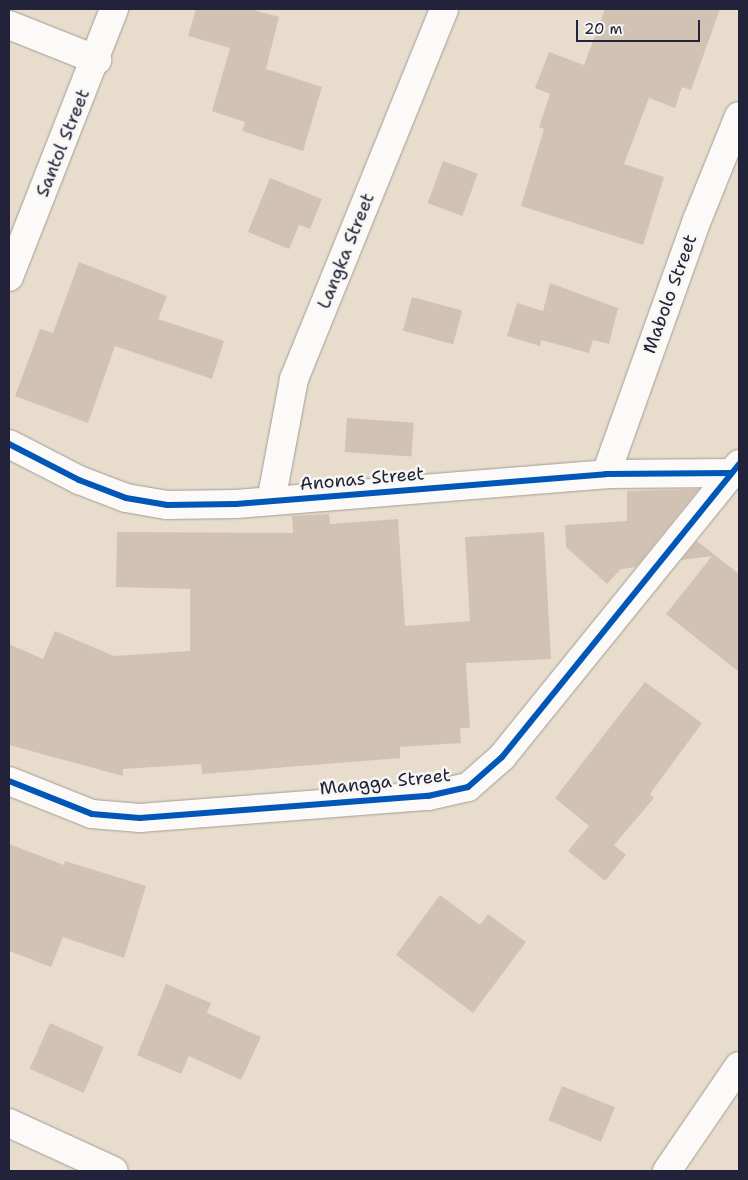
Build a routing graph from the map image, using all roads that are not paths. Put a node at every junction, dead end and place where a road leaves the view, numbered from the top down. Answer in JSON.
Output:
{"nodes":[{"id":1,"x":114,"y":9,"type":"edge"},
{"id":2,"x":444,"y":9,"type":"edge"},
{"id":3,"x":9,"y":25,"type":"edge"},
{"id":4,"x":98,"y":60,"type":"junction"},
{"id":5,"x":739,"y":116,"type":"edge"},
{"id":6,"x":9,"y":277,"type":"edge"},
{"id":7,"x":9,"y":444,"type":"edge"},
{"id":8,"x":735,"y":469,"type":"edge"},
{"id":9,"x":606,"y":474,"type":"junction"},
{"id":10,"x":270,"y":501,"type":"junction"},
{"id":11,"x":9,"y":781,"type":"edge"},
{"id":12,"x":739,"y":1066,"type":"edge"},
{"id":13,"x":9,"y":1123,"type":"edge"},
{"id":14,"x":114,"y":1171,"type":"edge"},
{"id":15,"x":667,"y":1171,"type":"edge"}],
"edges":[{"from":1,"to":4,"type":"street","name":"Santol Street"},
{"from":2,"to":10,"type":"street","name":"Langka Street"},
{"from":3,"to":4,"type":"street"},
{"from":4,"to":6,"type":"street","name":"Santol Street"},
{"from":5,"to":9,"type":"street","name":"Mabolo Street"},
{"from":7,"to":10,"type":"street","name":"Anonas Street"},
{"from":8,"to":9,"type":"street","name":"Anonas Street"},
{"from":8,"to":11,"type":"street","name":"Mangga Street"},
{"from":9,"to":10,"type":"street","name":"Anonas Street"},
{"from":12,"to":15,"type":"street"},
{"from":13,"to":14,"type":"street"}]}
